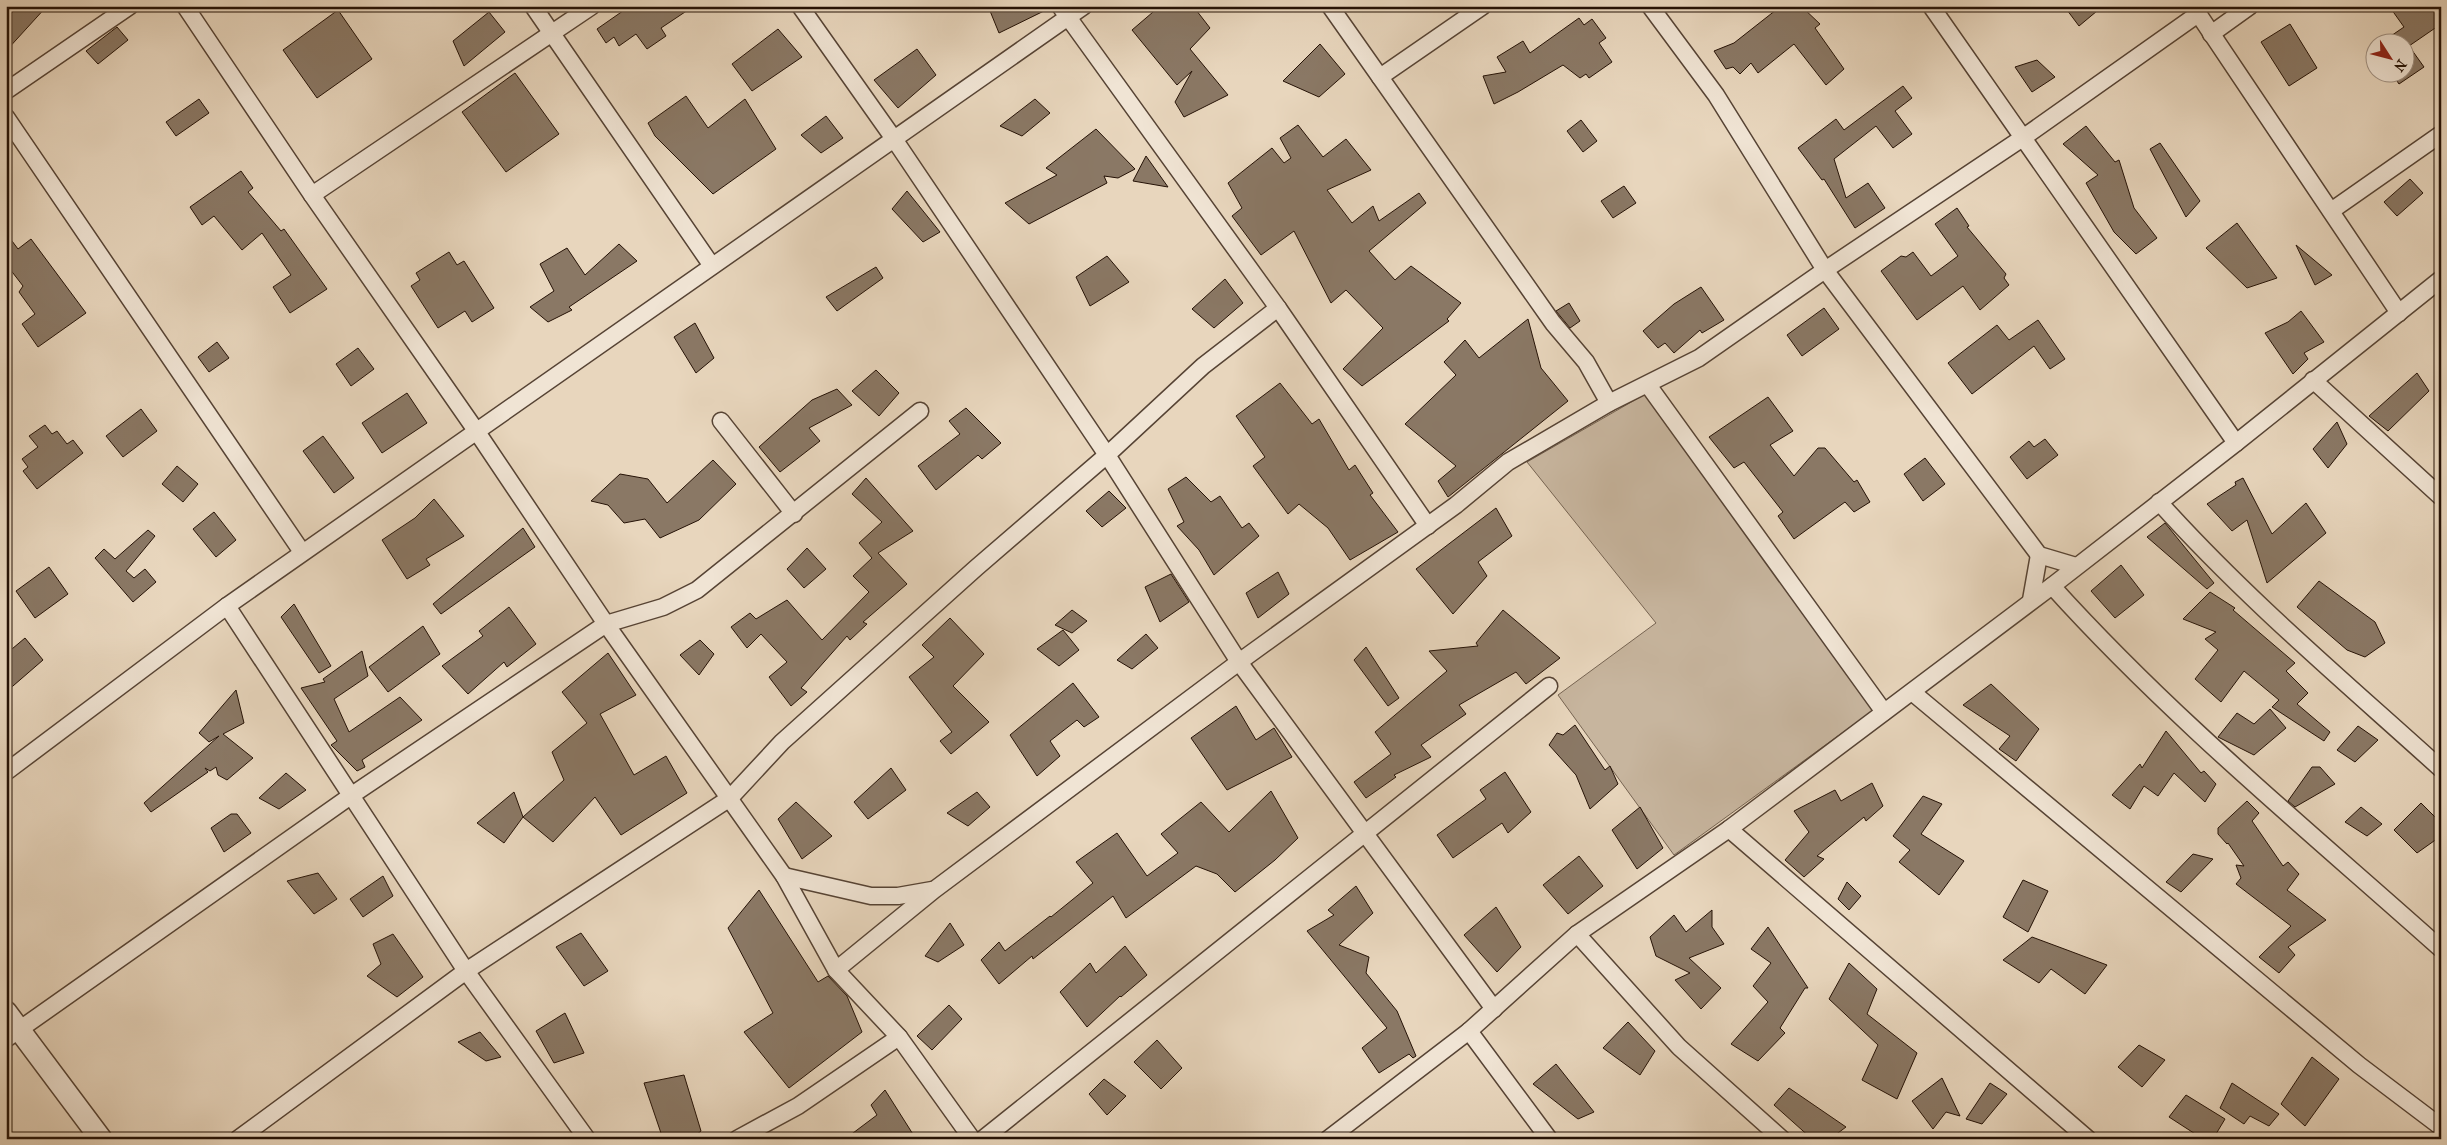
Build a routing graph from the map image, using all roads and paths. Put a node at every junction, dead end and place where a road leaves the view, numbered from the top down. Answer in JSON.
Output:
{"nodes":[{"id":1,"x":130,"y":6,"type":"edge"},
{"id":2,"x":185,"y":6,"type":"edge"},
{"id":3,"x":533,"y":6,"type":"edge"},
{"id":4,"x":592,"y":6,"type":"edge"},
{"id":5,"x":800,"y":6,"type":"edge"},
{"id":6,"x":1084,"y":6,"type":"edge"},
{"id":7,"x":1330,"y":6,"type":"edge"},
{"id":8,"x":1483,"y":6,"type":"edge"},
{"id":9,"x":1650,"y":6,"type":"edge"},
{"id":10,"x":1931,"y":6,"type":"edge"},
{"id":11,"x":2250,"y":6,"type":"edge"},
{"id":12,"x":2196,"y":10,"type":"edge"},
{"id":13,"x":1064,"y":12,"type":"edge"},
{"id":14,"x":552,"y":34,"type":"junction"},
{"id":15,"x":2211,"y":34,"type":"junction"},
{"id":16,"x":1380,"y":77,"type":"junction"},
{"id":17,"x":6,"y":91,"type":"edge"},
{"id":18,"x":6,"y":117,"type":"edge"},
{"id":19,"x":2441,"y":134,"type":"edge"},
{"id":20,"x":2024,"y":137,"type":"junction"},
{"id":21,"x":894,"y":139,"type":"junction"},
{"id":22,"x":312,"y":195,"type":"junction"},
{"id":23,"x":2331,"y":211,"type":"junction"},
{"id":24,"x":712,"y":266,"type":"junction"},
{"id":25,"x":1825,"y":270,"type":"junction"},
{"id":26,"x":2441,"y":279,"type":"edge"},
{"id":27,"x":1278,"y":308,"type":"junction"},
{"id":28,"x":2399,"y":313,"type":"junction"},
{"id":29,"x":2314,"y":380,"type":"junction"},
{"id":30,"x":1648,"y":385,"type":"junction"},
{"id":31,"x":1609,"y":403,"type":"junction"},
{"id":32,"x":920,"y":411,"type":"dead end"},
{"id":33,"x":721,"y":421,"type":"dead end"},
{"id":34,"x":477,"y":432,"type":"junction"},
{"id":35,"x":2236,"y":443,"type":"junction"},
{"id":36,"x":1107,"y":455,"type":"junction"},
{"id":37,"x":2441,"y":497,"type":"edge"},
{"id":38,"x":2160,"y":502,"type":"junction"},
{"id":39,"x":794,"y":514,"type":"junction"},
{"id":40,"x":1428,"y":526,"type":"junction"},
{"id":41,"x":302,"y":552,"type":"junction"},
{"id":42,"x":2039,"y":556,"type":"junction"},
{"id":43,"x":2076,"y":566,"type":"junction"},
{"id":44,"x":2052,"y":586,"type":"junction"},
{"id":45,"x":2031,"y":600,"type":"junction"},
{"id":46,"x":227,"y":606,"type":"junction"},
{"id":47,"x":606,"y":624,"type":"junction"},
{"id":48,"x":1238,"y":662,"type":"junction"},
{"id":49,"x":1549,"y":686,"type":"dead end"},
{"id":50,"x":1912,"y":692,"type":"junction"},
{"id":51,"x":1884,"y":712,"type":"junction"},
{"id":52,"x":2441,"y":769,"type":"edge"},
{"id":53,"x":6,"y":772,"type":"edge"},
{"id":54,"x":352,"y":795,"type":"junction"},
{"id":55,"x":730,"y":798,"type":"junction"},
{"id":56,"x":1729,"y":829,"type":"junction"},
{"id":57,"x":1364,"y":832,"type":"junction"},
{"id":58,"x":784,"y":876,"type":"junction"},
{"id":59,"x":934,"y":890,"type":"junction"},
{"id":60,"x":1577,"y":934,"type":"junction"},
{"id":61,"x":2441,"y":949,"type":"edge"},
{"id":62,"x":836,"y":970,"type":"junction"},
{"id":63,"x":466,"y":971,"type":"junction"},
{"id":64,"x":1494,"y":1008,"type":"junction"},
{"id":65,"x":6,"y":1012,"type":"edge"},
{"id":66,"x":1469,"y":1031,"type":"junction"},
{"id":67,"x":13,"y":1034,"type":"edge"},
{"id":68,"x":899,"y":1037,"type":"junction"},
{"id":69,"x":2441,"y":1127,"type":"edge"},
{"id":70,"x":101,"y":1139,"type":"edge"},
{"id":71,"x":238,"y":1139,"type":"edge"},
{"id":72,"x":587,"y":1139,"type":"edge"},
{"id":73,"x":736,"y":1139,"type":"edge"},
{"id":74,"x":972,"y":1139,"type":"edge"},
{"id":75,"x":983,"y":1139,"type":"edge"},
{"id":76,"x":1328,"y":1139,"type":"edge"},
{"id":77,"x":1549,"y":1139,"type":"edge"},
{"id":78,"x":1782,"y":1139,"type":"edge"},
{"id":79,"x":2088,"y":1139,"type":"edge"}],
"edges":[{"from":1,"to":17,"type":"street"},
{"from":2,"to":22,"type":"street"},
{"from":3,"to":14,"type":"street"},
{"from":4,"to":14,"type":"street"},
{"from":5,"to":21,"type":"street"},
{"from":6,"to":13,"type":"street"},
{"from":7,"to":16,"type":"street"},
{"from":8,"to":16,"type":"street"},
{"from":9,"to":25,"type":"street"},
{"from":10,"to":20,"type":"street"},
{"from":11,"to":15,"type":"street"},
{"from":12,"to":15,"type":"street"},
{"from":12,"to":20,"type":"street"},
{"from":13,"to":21,"type":"street"},
{"from":13,"to":27,"type":"street"},
{"from":14,"to":22,"type":"street"},
{"from":14,"to":24,"type":"street"},
{"from":15,"to":23,"type":"street"},
{"from":16,"to":31,"type":"street"},
{"from":18,"to":41,"type":"street"},
{"from":19,"to":23,"type":"street"},
{"from":20,"to":25,"type":"street"},
{"from":20,"to":35,"type":"street"},
{"from":21,"to":24,"type":"street"},
{"from":21,"to":36,"type":"street"},
{"from":22,"to":34,"type":"street"},
{"from":23,"to":28,"type":"street"},
{"from":24,"to":34,"type":"street"},
{"from":25,"to":30,"type":"street"},
{"from":25,"to":42,"type":"street"},
{"from":26,"to":28,"type":"street"},
{"from":27,"to":36,"type":"street"},
{"from":27,"to":40,"type":"street"},
{"from":28,"to":29,"type":"street"},
{"from":29,"to":35,"type":"street"},
{"from":29,"to":37,"type":"street"},
{"from":30,"to":31,"type":"street"},
{"from":30,"to":51,"type":"street"},
{"from":31,"to":40,"type":"street"},
{"from":32,"to":39,"type":"street"},
{"from":33,"to":39,"type":"street"},
{"from":34,"to":41,"type":"street"},
{"from":34,"to":47,"type":"street"},
{"from":35,"to":38,"type":"street"},
{"from":36,"to":48,"type":"street"},
{"from":36,"to":55,"type":"street"},
{"from":38,"to":43,"type":"street"},
{"from":38,"to":52,"type":"street"},
{"from":39,"to":47,"type":"street"},
{"from":40,"to":48,"type":"street"},
{"from":41,"to":46,"type":"street"},
{"from":42,"to":43,"type":"street"},
{"from":42,"to":45,"type":"street"},
{"from":43,"to":44,"type":"street"},
{"from":44,"to":45,"type":"street"},
{"from":44,"to":61,"type":"street"},
{"from":45,"to":50,"type":"street"},
{"from":46,"to":53,"type":"street"},
{"from":46,"to":54,"type":"street"},
{"from":47,"to":54,"type":"street"},
{"from":47,"to":55,"type":"street"},
{"from":48,"to":57,"type":"street"},
{"from":48,"to":59,"type":"street"},
{"from":49,"to":57,"type":"street"},
{"from":50,"to":51,"type":"street"},
{"from":50,"to":69,"type":"street"},
{"from":51,"to":56,"type":"street"},
{"from":54,"to":63,"type":"street"},
{"from":54,"to":67,"type":"street"},
{"from":55,"to":58,"type":"street"},
{"from":55,"to":63,"type":"street"},
{"from":56,"to":60,"type":"street"},
{"from":56,"to":79,"type":"street"},
{"from":57,"to":64,"type":"street"},
{"from":57,"to":75,"type":"street"},
{"from":58,"to":59,"type":"street"},
{"from":58,"to":62,"type":"street"},
{"from":59,"to":62,"type":"street"},
{"from":60,"to":64,"type":"street"},
{"from":60,"to":78,"type":"street"},
{"from":62,"to":68,"type":"street"},
{"from":63,"to":71,"type":"street"},
{"from":63,"to":72,"type":"street"},
{"from":64,"to":66,"type":"street"},
{"from":65,"to":67,"type":"street"},
{"from":66,"to":76,"type":"street"},
{"from":66,"to":77,"type":"street"},
{"from":67,"to":70,"type":"street"},
{"from":68,"to":73,"type":"street"},
{"from":68,"to":74,"type":"street"}]}
